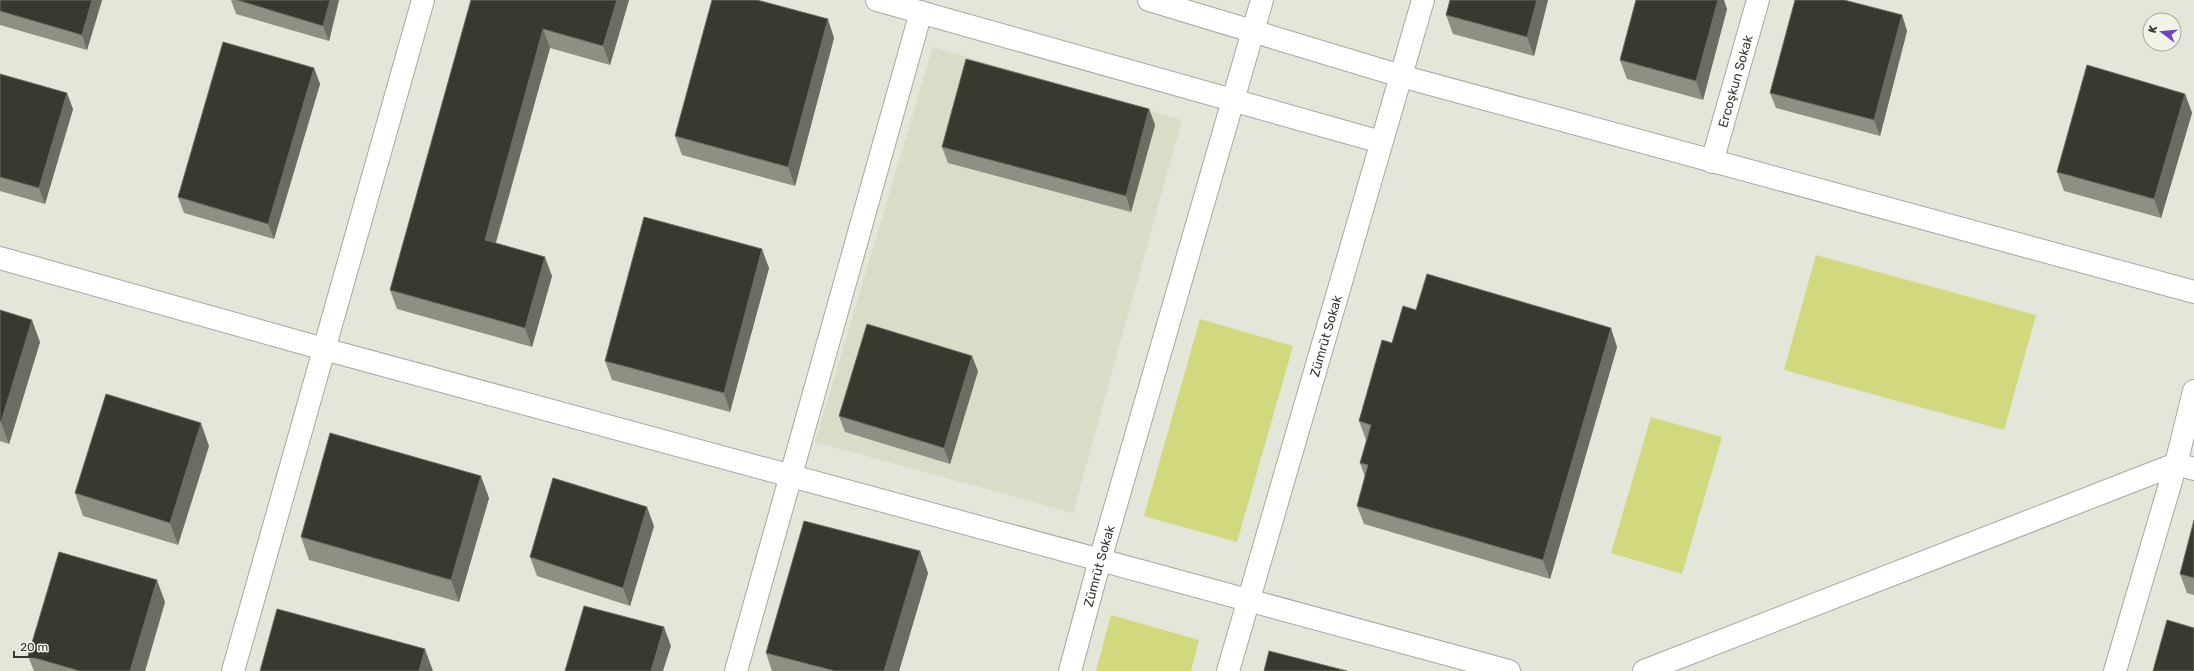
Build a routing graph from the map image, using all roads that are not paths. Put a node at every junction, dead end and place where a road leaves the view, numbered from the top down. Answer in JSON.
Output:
{"nodes":[{"id":1,"x":423,"y":0,"type":"edge"},
{"id":2,"x":877,"y":0,"type":"edge"},
{"id":3,"x":1149,"y":0,"type":"edge"},
{"id":4,"x":1262,"y":0,"type":"edge"},
{"id":5,"x":1423,"y":0,"type":"edge"},
{"id":6,"x":1758,"y":0,"type":"edge"},
{"id":7,"x":920,"y":12,"type":"junction"},
{"id":8,"x":1253,"y":31,"type":"junction"},
{"id":9,"x":1401,"y":76,"type":"junction"},
{"id":10,"x":1234,"y":100,"type":"junction"},
{"id":11,"x":1381,"y":142,"type":"junction"},
{"id":12,"x":1712,"y":162,"type":"junction"},
{"id":13,"x":0,"y":258,"type":"edge"},
{"id":14,"x":2194,"y":292,"type":"edge"},
{"id":15,"x":324,"y":349,"type":"junction"},
{"id":16,"x":2194,"y":391,"type":"edge"},
{"id":17,"x":2185,"y":466,"type":"edge"},
{"id":18,"x":791,"y":476,"type":"junction"},
{"id":19,"x":1100,"y":560,"type":"junction"},
{"id":20,"x":1247,"y":600,"type":"junction"},
{"id":21,"x":233,"y":671,"type":"edge"},
{"id":22,"x":736,"y":671,"type":"edge"},
{"id":23,"x":1070,"y":671,"type":"edge"},
{"id":24,"x":1228,"y":671,"type":"edge"},
{"id":25,"x":1509,"y":671,"type":"edge"},
{"id":26,"x":1644,"y":671,"type":"edge"},
{"id":27,"x":2116,"y":671,"type":"edge"}],
"edges":[{"from":1,"to":15,"type":"street"},
{"from":2,"to":7,"type":"street"},
{"from":3,"to":8,"type":"street"},
{"from":4,"to":8,"type":"street","name":"Zümrüt Sokak"},
{"from":5,"to":9,"type":"street","name":"Zümrüt Sokak"},
{"from":6,"to":12,"type":"street","name":"Ercoşkun Sokak"},
{"from":7,"to":10,"type":"street"},
{"from":7,"to":18,"type":"street"},
{"from":8,"to":9,"type":"street"},
{"from":8,"to":10,"type":"street","name":"Zümrüt Sokak"},
{"from":9,"to":11,"type":"street","name":"Zümrüt Sokak"},
{"from":9,"to":12,"type":"street"},
{"from":10,"to":11,"type":"street"},
{"from":10,"to":19,"type":"street","name":"Zümrüt Sokak"},
{"from":11,"to":20,"type":"street","name":"Zümrüt Sokak"},
{"from":12,"to":14,"type":"street"},
{"from":13,"to":15,"type":"street"},
{"from":15,"to":18,"type":"street"},
{"from":15,"to":21,"type":"street"},
{"from":16,"to":17,"type":"street"},
{"from":17,"to":26,"type":"street"},
{"from":17,"to":27,"type":"street"},
{"from":18,"to":19,"type":"street"},
{"from":18,"to":22,"type":"street"},
{"from":19,"to":20,"type":"street"},
{"from":19,"to":23,"type":"street","name":"Zümrüt Sokak"},
{"from":20,"to":24,"type":"street","name":"Zümrüt Sokak"},
{"from":20,"to":25,"type":"street"}]}
